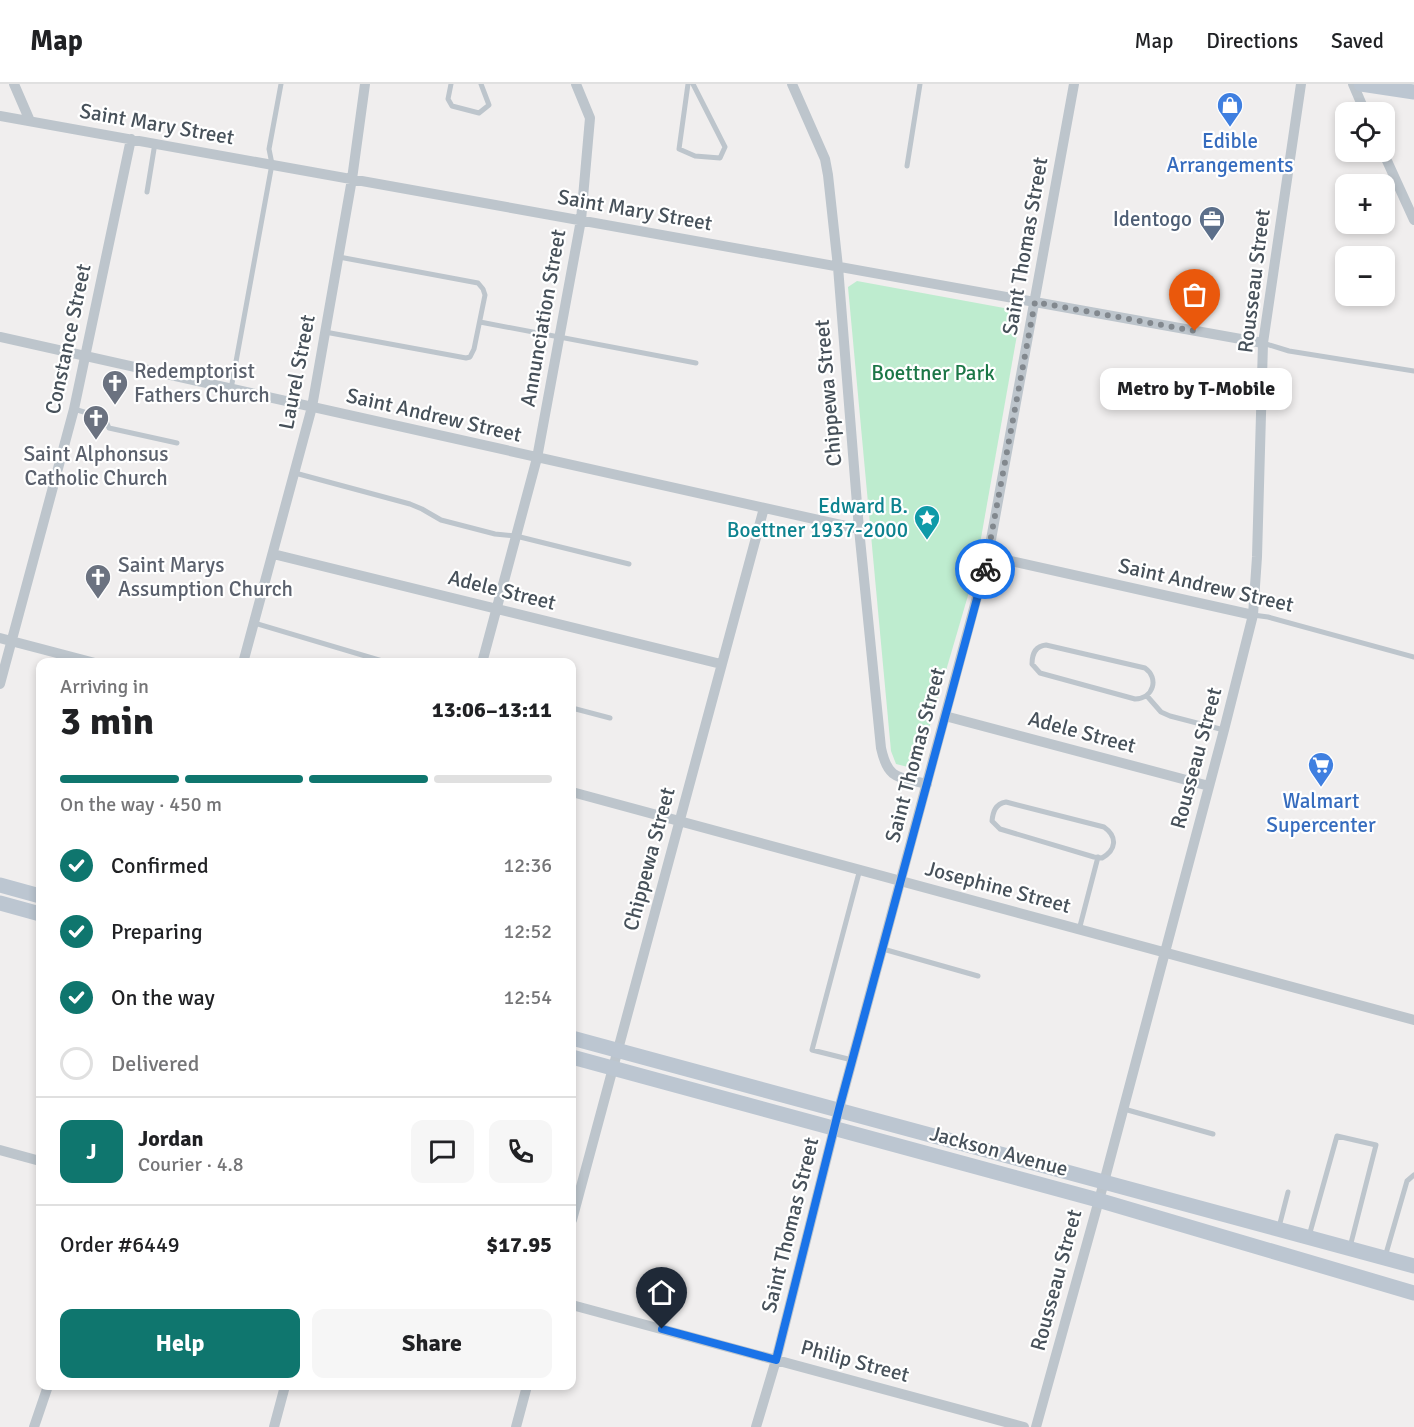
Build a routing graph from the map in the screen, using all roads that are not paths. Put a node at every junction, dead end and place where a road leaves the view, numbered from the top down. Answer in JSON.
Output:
{"nodes":[{"id":1,"x":14,"y":84,"type":"edge"},
{"id":2,"x":281,"y":84,"type":"edge"},
{"id":3,"x":365,"y":84,"type":"edge"},
{"id":4,"x":451,"y":84,"type":"edge"},
{"id":5,"x":481,"y":84,"type":"edge"},
{"id":6,"x":576,"y":84,"type":"edge"},
{"id":7,"x":688,"y":84,"type":"edge"},
{"id":8,"x":693,"y":84,"type":"edge"},
{"id":9,"x":792,"y":84,"type":"edge"},
{"id":10,"x":920,"y":84,"type":"edge"},
{"id":11,"x":1074,"y":84,"type":"edge"},
{"id":12,"x":1301,"y":84,"type":"edge"},
{"id":13,"x":1353,"y":84,"type":"edge"},
{"id":14,"x":1361,"y":84,"type":"edge"},
{"id":15,"x":1414,"y":92,"type":"edge"},
{"id":16,"x":1361,"y":102,"type":"edge"},
{"id":17,"x":0,"y":116,"type":"edge"},
{"id":18,"x":30,"y":121,"type":"junction"},
{"id":19,"x":131,"y":139,"type":"junction"},
{"id":20,"x":154,"y":143,"type":"junction"},
{"id":21,"x":1389,"y":162,"type":"edge"},
{"id":22,"x":272,"y":164,"type":"junction"},
{"id":23,"x":907,"y":166,"type":"dead end"},
{"id":24,"x":352,"y":179,"type":"junction"},
{"id":25,"x":147,"y":192,"type":"dead end"},
{"id":26,"x":1410,"y":199,"type":"edge"},
{"id":27,"x":581,"y":220,"type":"junction"},
{"id":28,"x":1414,"y":220,"type":"edge"},
{"id":29,"x":338,"y":256,"type":"junction"},
{"id":30,"x":838,"y":267,"type":"junction"},
{"id":31,"x":1035,"y":302,"type":"junction"},
{"id":32,"x":480,"y":322,"type":"junction"},
{"id":33,"x":325,"y":332,"type":"junction"},
{"id":34,"x":0,"y":337,"type":"edge"},
{"id":35,"x":560,"y":337,"type":"junction"},
{"id":36,"x":1263,"y":343,"type":"junction"},
{"id":37,"x":86,"y":357,"type":"junction"},
{"id":38,"x":696,"y":363,"type":"dead end"},
{"id":39,"x":1414,"y":371,"type":"edge"},
{"id":40,"x":231,"y":390,"type":"junction"},
{"id":41,"x":312,"y":408,"type":"junction"},
{"id":42,"x":94,"y":416,"type":"dead end"},
{"id":43,"x":177,"y":443,"type":"dead end"},
{"id":44,"x":537,"y":458,"type":"junction"},
{"id":45,"x":295,"y":473,"type":"junction"},
{"id":46,"x":764,"y":508,"type":"junction"},
{"id":47,"x":859,"y":529,"type":"junction"},
{"id":48,"x":516,"y":536,"type":"junction"},
{"id":49,"x":273,"y":554,"type":"junction"},
{"id":50,"x":988,"y":556,"type":"junction"},
{"id":51,"x":629,"y":564,"type":"dead end"},
{"id":52,"x":496,"y":609,"type":"junction"},
{"id":53,"x":1253,"y":615,"type":"junction"},
{"id":54,"x":254,"y":623,"type":"junction"},
{"id":55,"x":0,"y":638,"type":"edge"},
{"id":56,"x":11,"y":641,"type":"junction"},
{"id":57,"x":1414,"y":657,"type":"edge"},
{"id":58,"x":65,"y":658,"type":"edge"},
{"id":59,"x":244,"y":658,"type":"edge"},
{"id":60,"x":372,"y":658,"type":"edge"},
{"id":61,"x":483,"y":658,"type":"edge"},
{"id":62,"x":721,"y":664,"type":"junction"},
{"id":63,"x":0,"y":684,"type":"edge"},
{"id":64,"x":1147,"y":696,"type":"junction"},
{"id":65,"x":576,"y":709,"type":"edge"},
{"id":66,"x":945,"y":716,"type":"junction"},
{"id":67,"x":610,"y":718,"type":"dead end"},
{"id":68,"x":1224,"y":730,"type":"junction"},
{"id":69,"x":927,"y":784,"type":"junction"},
{"id":70,"x":1209,"y":786,"type":"junction"},
{"id":71,"x":576,"y":793,"type":"edge"},
{"id":72,"x":681,"y":820,"type":"junction"},
{"id":73,"x":1098,"y":857,"type":"junction"},
{"id":74,"x":860,"y":869,"type":"junction"},
{"id":75,"x":901,"y":880,"type":"junction"},
{"id":76,"x":0,"y":885,"type":"edge"},
{"id":77,"x":36,"y":895,"type":"edge"},
{"id":78,"x":0,"y":903,"type":"edge"},
{"id":79,"x":36,"y":913,"type":"edge"},
{"id":80,"x":1079,"y":930,"type":"junction"},
{"id":81,"x":883,"y":949,"type":"junction"},
{"id":82,"x":1163,"y":953,"type":"junction"},
{"id":83,"x":978,"y":976,"type":"dead end"},
{"id":84,"x":1414,"y":1020,"type":"edge"},
{"id":85,"x":576,"y":1039,"type":"edge"},
{"id":86,"x":618,"y":1050,"type":"junction"},
{"id":87,"x":576,"y":1058,"type":"edge"},
{"id":88,"x":852,"y":1060,"type":"junction"},
{"id":89,"x":613,"y":1068,"type":"junction"},
{"id":90,"x":839,"y":1109,"type":"junction"},
{"id":91,"x":1122,"y":1109,"type":"junction"},
{"id":92,"x":835,"y":1128,"type":"junction"},
{"id":93,"x":1214,"y":1134,"type":"dead end"},
{"id":94,"x":0,"y":1150,"type":"edge"},
{"id":95,"x":36,"y":1160,"type":"edge"},
{"id":96,"x":1414,"y":1175,"type":"edge"},
{"id":97,"x":1104,"y":1182,"type":"junction"},
{"id":98,"x":1288,"y":1192,"type":"dead end"},
{"id":99,"x":1098,"y":1200,"type":"junction"},
{"id":100,"x":576,"y":1205,"type":"edge"},
{"id":101,"x":1278,"y":1229,"type":"junction"},
{"id":102,"x":1308,"y":1237,"type":"junction"},
{"id":103,"x":1350,"y":1248,"type":"junction"},
{"id":104,"x":1385,"y":1258,"type":"junction"},
{"id":105,"x":1414,"y":1266,"type":"edge"},
{"id":106,"x":1414,"y":1293,"type":"edge"},
{"id":107,"x":576,"y":1306,"type":"edge"},
{"id":108,"x":776,"y":1360,"type":"junction"},
{"id":109,"x":47,"y":1390,"type":"edge"},
{"id":110,"x":284,"y":1390,"type":"edge"},
{"id":111,"x":526,"y":1390,"type":"edge"},
{"id":112,"x":34,"y":1427,"type":"edge"},
{"id":113,"x":274,"y":1427,"type":"edge"},
{"id":114,"x":516,"y":1427,"type":"edge"},
{"id":115,"x":756,"y":1427,"type":"edge"},
{"id":116,"x":1024,"y":1427,"type":"edge"},
{"id":117,"x":1036,"y":1427,"type":"edge"}],
"edges":[{"from":1,"to":18,"type":"street"},
{"from":2,"to":22,"type":"lane"},
{"from":3,"to":24,"type":"street","name":"Laurel Street"},
{"from":4,"to":5,"type":"lane"},
{"from":6,"to":27,"type":"street","name":"Annunciation Street"},
{"from":7,"to":8,"type":"lane"},
{"from":9,"to":30,"type":"street","name":"Chippewa Street"},
{"from":10,"to":23,"type":"lane"},
{"from":11,"to":31,"type":"street","name":"Saint Thomas Street"},
{"from":12,"to":36,"type":"street","name":"Rousseau Street"},
{"from":13,"to":16,"type":"street"},
{"from":14,"to":15,"type":"street"},
{"from":17,"to":18,"type":"street","name":"Saint Mary Street"},
{"from":18,"to":19,"type":"street","name":"Saint Mary Street"},
{"from":19,"to":20,"type":"street","name":"Saint Mary Street"},
{"from":19,"to":37,"type":"street","name":"Constance Street"},
{"from":20,"to":22,"type":"street","name":"Saint Mary Street"},
{"from":20,"to":25,"type":"lane"},
{"from":21,"to":26,"type":"street"},
{"from":22,"to":24,"type":"street","name":"Saint Mary Street"},
{"from":22,"to":40,"type":"lane"},
{"from":24,"to":27,"type":"street","name":"Saint Mary Street"},
{"from":24,"to":29,"type":"street","name":"Laurel Street"},
{"from":26,"to":28,"type":"street"},
{"from":27,"to":30,"type":"street","name":"Saint Mary Street"},
{"from":27,"to":35,"type":"street","name":"Annunciation Street"},
{"from":29,"to":32,"type":"lane"},
{"from":29,"to":33,"type":"street","name":"Laurel Street"},
{"from":30,"to":31,"type":"street","name":"Saint Mary Street"},
{"from":30,"to":47,"type":"street","name":"Chippewa Street"},
{"from":31,"to":36,"type":"street","name":"Saint Mary Street"},
{"from":31,"to":50,"type":"street","name":"Saint Thomas Street"},
{"from":32,"to":33,"type":"lane"},
{"from":32,"to":35,"type":"lane"},
{"from":33,"to":41,"type":"street","name":"Laurel Street"},
{"from":34,"to":37,"type":"street","name":"Saint Andrew Street"},
{"from":35,"to":38,"type":"lane"},
{"from":35,"to":44,"type":"street","name":"Annunciation Street"},
{"from":36,"to":39,"type":"lane"},
{"from":36,"to":53,"type":"street","name":"Rousseau Street"},
{"from":37,"to":40,"type":"street","name":"Saint Andrew Street"},
{"from":37,"to":56,"type":"street","name":"Constance Street"},
{"from":40,"to":41,"type":"street","name":"Saint Andrew Street"},
{"from":41,"to":44,"type":"street","name":"Saint Andrew Street"},
{"from":41,"to":45,"type":"street","name":"Laurel Street"},
{"from":42,"to":43,"type":"lane"},
{"from":44,"to":46,"type":"street","name":"Saint Andrew Street"},
{"from":44,"to":48,"type":"street","name":"Annunciation Street"},
{"from":45,"to":48,"type":"lane"},
{"from":45,"to":49,"type":"street","name":"Laurel Street"},
{"from":46,"to":47,"type":"street","name":"Saint Andrew Street"},
{"from":46,"to":62,"type":"street","name":"Chippewa Street"},
{"from":47,"to":69,"type":"street","name":"Chippewa Street"},
{"from":48,"to":51,"type":"lane"},
{"from":48,"to":52,"type":"street","name":"Annunciation Street"},
{"from":49,"to":52,"type":"street","name":"Adele Street"},
{"from":49,"to":54,"type":"street","name":"Laurel Street"},
{"from":50,"to":53,"type":"street","name":"Saint Andrew Street"},
{"from":50,"to":66,"type":"street","name":"Saint Thomas Street"},
{"from":52,"to":61,"type":"street","name":"Annunciation Street"},
{"from":52,"to":62,"type":"street","name":"Adele Street"},
{"from":53,"to":57,"type":"lane","name":"Saint Andrew Street"},
{"from":53,"to":68,"type":"street","name":"Rousseau Street"},
{"from":54,"to":59,"type":"street","name":"Laurel Street"},
{"from":54,"to":60,"type":"lane"},
{"from":55,"to":56,"type":"street"},
{"from":56,"to":58,"type":"street"},
{"from":56,"to":63,"type":"street","name":"Constance Street"},
{"from":62,"to":72,"type":"street","name":"Chippewa Street"},
{"from":64,"to":64,"type":"lane"},
{"from":64,"to":68,"type":"lane"},
{"from":65,"to":67,"type":"lane"},
{"from":66,"to":69,"type":"street","name":"Saint Thomas Street"},
{"from":66,"to":70,"type":"street","name":"Adele Street"},
{"from":68,"to":70,"type":"street","name":"Rousseau Street"},
{"from":69,"to":75,"type":"street","name":"Saint Thomas Street"},
{"from":70,"to":82,"type":"street","name":"Rousseau Street"},
{"from":71,"to":72,"type":"street","name":"Josephine Street"},
{"from":72,"to":74,"type":"street","name":"Josephine Street"},
{"from":72,"to":86,"type":"street","name":"Chippewa Street"},
{"from":73,"to":73,"type":"lane"},
{"from":73,"to":80,"type":"lane"},
{"from":74,"to":75,"type":"street","name":"Josephine Street"},
{"from":74,"to":88,"type":"lane"},
{"from":75,"to":80,"type":"street","name":"Josephine Street"},
{"from":75,"to":81,"type":"street","name":"Saint Thomas Street"},
{"from":76,"to":77,"type":"street"},
{"from":78,"to":79,"type":"street"},
{"from":80,"to":82,"type":"street","name":"Josephine Street"},
{"from":81,"to":83,"type":"lane"},
{"from":81,"to":88,"type":"street","name":"Saint Thomas Street"},
{"from":82,"to":84,"type":"street","name":"Josephine Street"},
{"from":82,"to":91,"type":"street","name":"Rousseau Street"},
{"from":85,"to":86,"type":"street","name":"Jackson Avenue"},
{"from":86,"to":89,"type":"street","name":"Chippewa Street"},
{"from":86,"to":90,"type":"street","name":"Jackson Avenue"},
{"from":87,"to":89,"type":"street","name":"Jackson Avenue"},
{"from":88,"to":90,"type":"street","name":"Saint Thomas Street"},
{"from":89,"to":92,"type":"street","name":"Jackson Avenue"},
{"from":89,"to":100,"type":"street","name":"Chippewa Street"},
{"from":90,"to":92,"type":"street","name":"Saint Thomas Street"},
{"from":90,"to":97,"type":"street","name":"Jackson Avenue"},
{"from":91,"to":93,"type":"lane"},
{"from":91,"to":97,"type":"street","name":"Rousseau Street"},
{"from":92,"to":99,"type":"street","name":"Jackson Avenue"},
{"from":92,"to":108,"type":"street","name":"Saint Thomas Street"},
{"from":94,"to":95,"type":"street"},
{"from":96,"to":104,"type":"lane"},
{"from":97,"to":99,"type":"street","name":"Rousseau Street"},
{"from":97,"to":101,"type":"street","name":"Jackson Avenue"},
{"from":98,"to":101,"type":"lane"},
{"from":99,"to":106,"type":"street","name":"Jackson Avenue"},
{"from":99,"to":117,"type":"street","name":"Rousseau Street"},
{"from":101,"to":102,"type":"street","name":"Jackson Avenue"},
{"from":102,"to":103,"type":"street","name":"Jackson Avenue"},
{"from":102,"to":103,"type":"lane"},
{"from":103,"to":104,"type":"street","name":"Jackson Avenue"},
{"from":104,"to":105,"type":"street","name":"Jackson Avenue"},
{"from":107,"to":108,"type":"street","name":"Philip Street"},
{"from":108,"to":115,"type":"street","name":"Saint Thomas Street"},
{"from":108,"to":116,"type":"street","name":"Philip Street"},
{"from":109,"to":112,"type":"street"},
{"from":110,"to":113,"type":"street"},
{"from":111,"to":114,"type":"street"}]}
